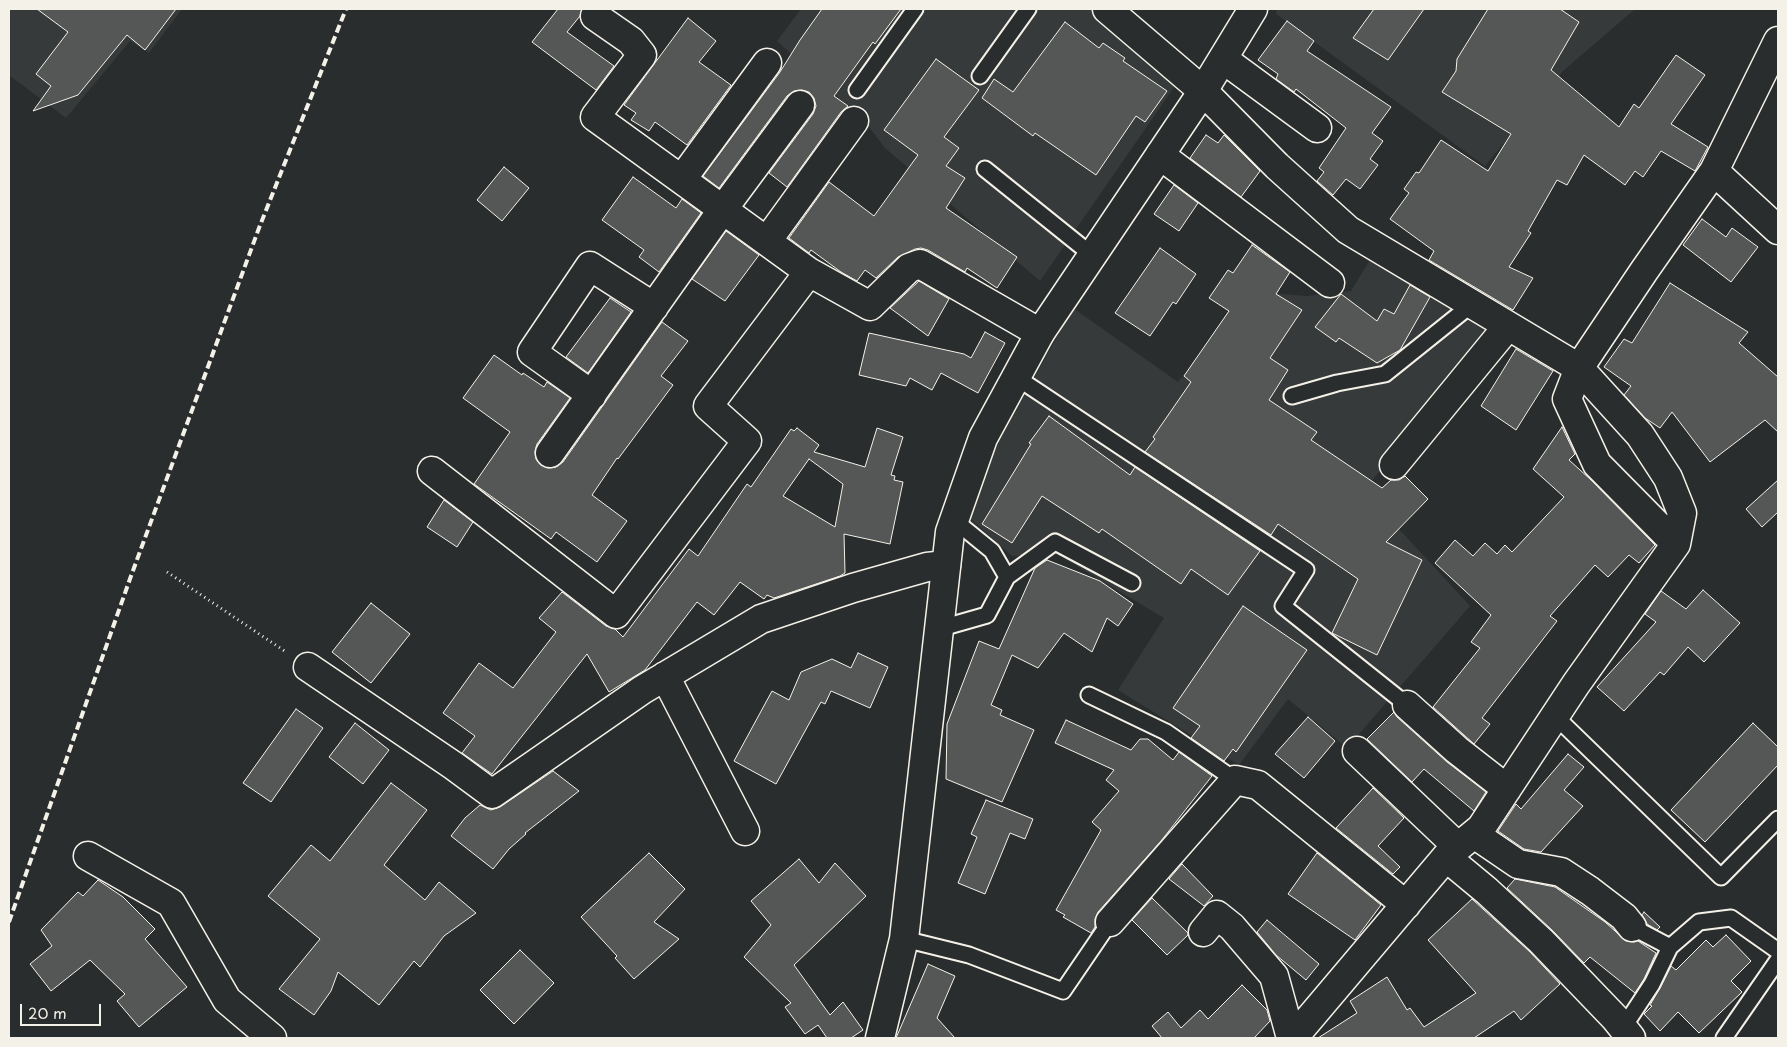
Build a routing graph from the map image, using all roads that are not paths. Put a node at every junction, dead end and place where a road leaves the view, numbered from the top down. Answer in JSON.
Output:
{"nodes":[{"id":1,"x":914,"y":9,"type":"edge"},
{"id":2,"x":1028,"y":9,"type":"edge"},
{"id":3,"x":1107,"y":9,"type":"edge"},
{"id":4,"x":1253,"y":9,"type":"edge"},
{"id":5,"x":595,"y":16,"type":"dead end"},
{"id":6,"x":1778,"y":42,"type":"edge"},
{"id":7,"x":1223,"y":59,"type":"junction"},
{"id":8,"x":767,"y":62,"type":"dead end"},
{"id":9,"x":980,"y":76,"type":"dead end"},
{"id":10,"x":857,"y":90,"type":"dead end"},
{"id":11,"x":1204,"y":91,"type":"junction"},
{"id":12,"x":800,"y":105,"type":"dead end"},
{"id":13,"x":854,"y":121,"type":"dead end"},
{"id":14,"x":1317,"y":128,"type":"dead end"},
{"id":15,"x":1160,"y":155,"type":"junction"},
{"id":16,"x":985,"y":169,"type":"dead end"},
{"id":17,"x":1714,"y":171,"type":"junction"},
{"id":18,"x":682,"y":179,"type":"junction"},
{"id":19,"x":723,"y":209,"type":"junction"},
{"id":20,"x":1778,"y":230,"type":"edge"},
{"id":21,"x":767,"y":241,"type":"junction"},
{"id":22,"x":1092,"y":255,"type":"junction"},
{"id":23,"x":809,"y":272,"type":"junction"},
{"id":24,"x":1330,"y":283,"type":"dead end"},
{"id":25,"x":1472,"y":305,"type":"junction"},
{"id":26,"x":654,"y":307,"type":"junction"},
{"id":27,"x":1508,"y":326,"type":"junction"},
{"id":28,"x":1040,"y":333,"type":"junction"},
{"id":29,"x":1579,"y":368,"type":"junction"},
{"id":30,"x":1016,"y":377,"type":"junction"},
{"id":31,"x":592,"y":395,"type":"junction"},
{"id":32,"x":1292,"y":396,"type":"dead end"},
{"id":33,"x":550,"y":453,"type":"dead end"},
{"id":34,"x":1394,"y":465,"type":"dead end"},
{"id":35,"x":432,"y":471,"type":"dead end"},
{"id":36,"x":954,"y":520,"type":"junction"},
{"id":37,"x":1676,"y":544,"type":"junction"},
{"id":38,"x":946,"y":565,"type":"junction"},
{"id":39,"x":1007,"y":577,"type":"junction"},
{"id":40,"x":1132,"y":583,"type":"dead end"},
{"id":41,"x":938,"y":629,"type":"junction"},
{"id":42,"x":308,"y":667,"type":"road end"},
{"id":43,"x":664,"y":676,"type":"junction"},
{"id":44,"x":1089,"y":695,"type":"dead end"},
{"id":45,"x":1407,"y":705,"type":"joint"},
{"id":46,"x":1555,"y":716,"type":"junction"},
{"id":47,"x":1357,"y":751,"type":"dead end"},
{"id":48,"x":1235,"y":780,"type":"junction"},
{"id":49,"x":1507,"y":789,"type":"junction"},
{"id":50,"x":1778,"y":819,"type":"edge"},
{"id":51,"x":745,"y":831,"type":"dead end"},
{"id":52,"x":1459,"y":846,"type":"junction"},
{"id":53,"x":88,"y":856,"type":"dead end"},
{"id":54,"x":1406,"y":904,"type":"junction"},
{"id":55,"x":1110,"y":922,"type":"joint"},
{"id":56,"x":1632,"y":927,"type":"joint"},
{"id":57,"x":1203,"y":932,"type":"dead end"},
{"id":58,"x":904,"y":939,"type":"junction"},
{"id":59,"x":1670,"y":947,"type":"junction"},
{"id":60,"x":1778,"y":951,"type":"edge"},
{"id":61,"x":1778,"y":960,"type":"edge"},
{"id":62,"x":1627,"y":1033,"type":"edge"},
{"id":63,"x":272,"y":1038,"type":"edge"},
{"id":64,"x":880,"y":1038,"type":"edge"},
{"id":65,"x":1292,"y":1038,"type":"edge"},
{"id":66,"x":1724,"y":1038,"type":"edge"}],
"edges":[{"from":1,"to":10,"type":"lane"},
{"from":2,"to":9,"type":"lane"},
{"from":3,"to":11,"type":"street"},
{"from":4,"to":7,"type":"street"},
{"from":5,"to":18,"type":"street"},
{"from":6,"to":17,"type":"street"},
{"from":7,"to":11,"type":"street"},
{"from":7,"to":14,"type":"street"},
{"from":8,"to":18,"type":"street"},
{"from":11,"to":15,"type":"street"},
{"from":11,"to":25,"type":"street"},
{"from":12,"to":19,"type":"street"},
{"from":13,"to":21,"type":"street"},
{"from":15,"to":22,"type":"street"},
{"from":15,"to":24,"type":"street"},
{"from":16,"to":22,"type":"lane"},
{"from":17,"to":20,"type":"street"},
{"from":17,"to":29,"type":"street"},
{"from":18,"to":19,"type":"street"},
{"from":19,"to":21,"type":"street"},
{"from":19,"to":26,"type":"street"},
{"from":21,"to":23,"type":"street"},
{"from":22,"to":28,"type":"street"},
{"from":23,"to":28,"type":"street"},
{"from":23,"to":35,"type":"street"},
{"from":25,"to":27,"type":"street"},
{"from":25,"to":32,"type":"lane"},
{"from":26,"to":31,"type":"street"},
{"from":26,"to":31,"type":"street"},
{"from":27,"to":29,"type":"street"},
{"from":27,"to":34,"type":"street"},
{"from":28,"to":30,"type":"street"},
{"from":29,"to":37,"type":"street"},
{"from":29,"to":37,"type":"street"},
{"from":30,"to":36,"type":"street"},
{"from":30,"to":45,"type":"lane"},
{"from":31,"to":33,"type":"street"},
{"from":36,"to":38,"type":"street"},
{"from":36,"to":39,"type":"lane"},
{"from":37,"to":46,"type":"street"},
{"from":38,"to":41,"type":"street"},
{"from":38,"to":43,"type":"street"},
{"from":39,"to":40,"type":"lane"},
{"from":39,"to":41,"type":"lane"},
{"from":41,"to":58,"type":"street"},
{"from":42,"to":43,"type":"street"},
{"from":43,"to":51,"type":"street"},
{"from":44,"to":48,"type":"lane"},
{"from":45,"to":49,"type":"street"},
{"from":46,"to":49,"type":"street"},
{"from":46,"to":50,"type":"lane"},
{"from":47,"to":52,"type":"street"},
{"from":48,"to":54,"type":"street"},
{"from":48,"to":55,"type":"street"},
{"from":49,"to":52,"type":"street"},
{"from":52,"to":54,"type":"street"},
{"from":52,"to":56,"type":"street"},
{"from":52,"to":62,"type":"street"},
{"from":53,"to":63,"type":"street"},
{"from":54,"to":65,"type":"street"},
{"from":55,"to":58,"type":"lane"},
{"from":56,"to":59,"type":"lane"},
{"from":57,"to":65,"type":"street"},
{"from":58,"to":64,"type":"street"},
{"from":59,"to":60,"type":"lane"},
{"from":59,"to":62,"type":"lane"},
{"from":61,"to":66,"type":"lane"}]}
